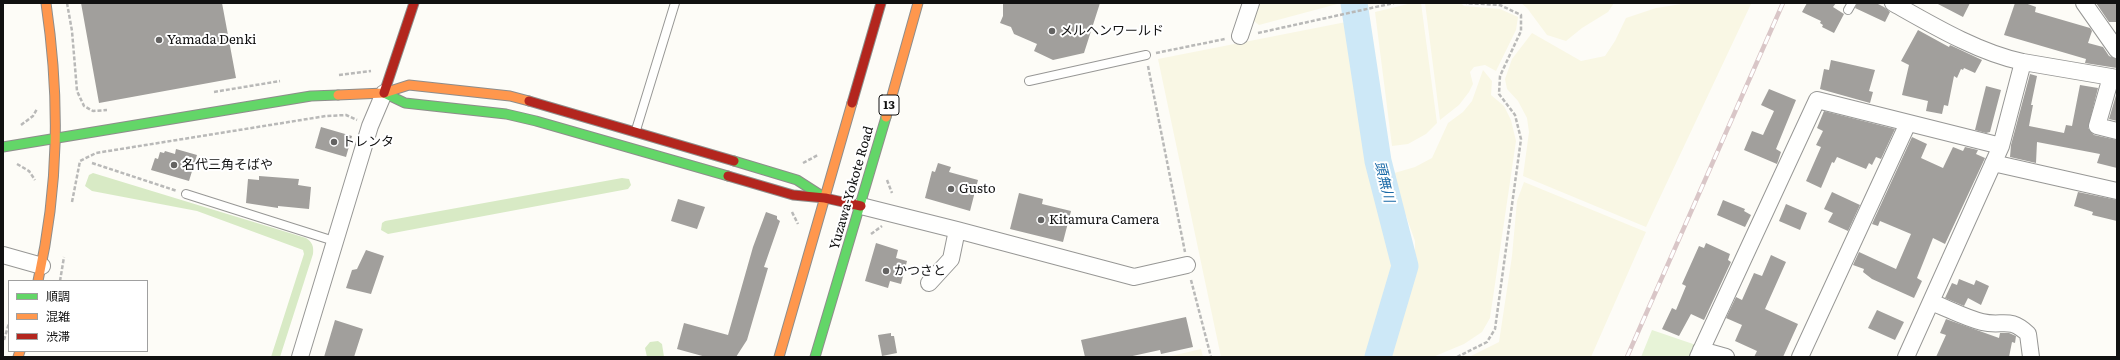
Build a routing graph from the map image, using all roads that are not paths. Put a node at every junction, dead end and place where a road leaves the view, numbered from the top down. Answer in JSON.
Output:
{"nodes":[{"id":1,"x":46,"y":3,"type":"edge"},
{"id":2,"x":414,"y":3,"type":"edge"},
{"id":3,"x":675,"y":3,"type":"edge"},
{"id":4,"x":881,"y":3,"type":"edge"},
{"id":5,"x":918,"y":3,"type":"edge"},
{"id":6,"x":1251,"y":3,"type":"edge"},
{"id":7,"x":1893,"y":3,"type":"edge"},
{"id":8,"x":2084,"y":3,"type":"edge"},
{"id":9,"x":1240,"y":36,"type":"dead end"},
{"id":10,"x":2117,"y":50,"type":"edge"},
{"id":11,"x":1146,"y":55,"type":"road end"},
{"id":12,"x":2023,"y":62,"type":"junction"},
{"id":13,"x":2114,"y":77,"type":"edge"},
{"id":14,"x":1029,"y":81,"type":"dead end"},
{"id":15,"x":384,"y":94,"type":"junction"},
{"id":16,"x":1908,"y":122,"type":"junction"},
{"id":17,"x":2117,"y":131,"type":"edge"},
{"id":18,"x":635,"y":132,"type":"junction"},
{"id":19,"x":58,"y":139,"type":"junction"},
{"id":20,"x":2001,"y":146,"type":"junction"},
{"id":21,"x":3,"y":147,"type":"edge"},
{"id":22,"x":1993,"y":163,"type":"junction"},
{"id":23,"x":2117,"y":191,"type":"edge"},
{"id":24,"x":186,"y":194,"type":"road end"},
{"id":25,"x":825,"y":198,"type":"junction"},
{"id":26,"x":861,"y":206,"type":"junction"},
{"id":27,"x":957,"y":230,"type":"junction"},
{"id":28,"x":334,"y":241,"type":"junction"},
{"id":29,"x":3,"y":255,"type":"edge"},
{"id":30,"x":1187,"y":265,"type":"road end"},
{"id":31,"x":40,"y":274,"type":"edge"},
{"id":32,"x":929,"y":283,"type":"dead end"},
{"id":33,"x":1930,"y":302,"type":"junction"},
{"id":34,"x":1700,"y":354,"type":"edge"},
{"id":35,"x":300,"y":357,"type":"edge"},
{"id":36,"x":779,"y":357,"type":"edge"},
{"id":37,"x":815,"y":357,"type":"edge"},
{"id":38,"x":1726,"y":357,"type":"edge"},
{"id":39,"x":1800,"y":357,"type":"edge"},
{"id":40,"x":1906,"y":357,"type":"edge"},
{"id":41,"x":2031,"y":357,"type":"edge"}],
"edges":[{"from":1,"to":19,"type":"main road"},
{"from":2,"to":15,"type":"main road"},
{"from":3,"to":18,"type":"lane"},
{"from":4,"to":25,"type":"main road","name":"Yuzawa-Yokote Road"},
{"from":5,"to":26,"type":"main road","name":"Yuzawa-Yokote Road","number":"13"},
{"from":6,"to":9,"type":"street"},
{"from":7,"to":12,"type":"street"},
{"from":8,"to":10,"type":"street"},
{"from":11,"to":14,"type":"lane"},
{"from":12,"to":13,"type":"street"},
{"from":12,"to":20,"type":"street"},
{"from":13,"to":17,"type":"street"},
{"from":15,"to":18,"type":"main road"},
{"from":15,"to":19,"type":"main road"},
{"from":15,"to":25,"type":"main road"},
{"from":15,"to":28,"type":"street"},
{"from":16,"to":20,"type":"street"},
{"from":16,"to":34,"type":"street"},
{"from":16,"to":39,"type":"street"},
{"from":18,"to":25,"type":"main road"},
{"from":19,"to":21,"type":"main road"},
{"from":19,"to":31,"type":"main road"},
{"from":20,"to":22,"type":"street"},
{"from":22,"to":23,"type":"street"},
{"from":22,"to":33,"type":"street"},
{"from":24,"to":28,"type":"lane"},
{"from":25,"to":26,"type":"main road"},
{"from":25,"to":36,"type":"main road","name":"Yuzawa-Yokote Road"},
{"from":26,"to":27,"type":"street"},
{"from":26,"to":37,"type":"main road","name":"Yuzawa-Yokote Road","number":"13"},
{"from":27,"to":30,"type":"street"},
{"from":27,"to":32,"type":"street"},
{"from":28,"to":35,"type":"street"},
{"from":29,"to":31,"type":"street"},
{"from":33,"to":40,"type":"street"},
{"from":33,"to":41,"type":"street"},
{"from":34,"to":38,"type":"street"}]}
